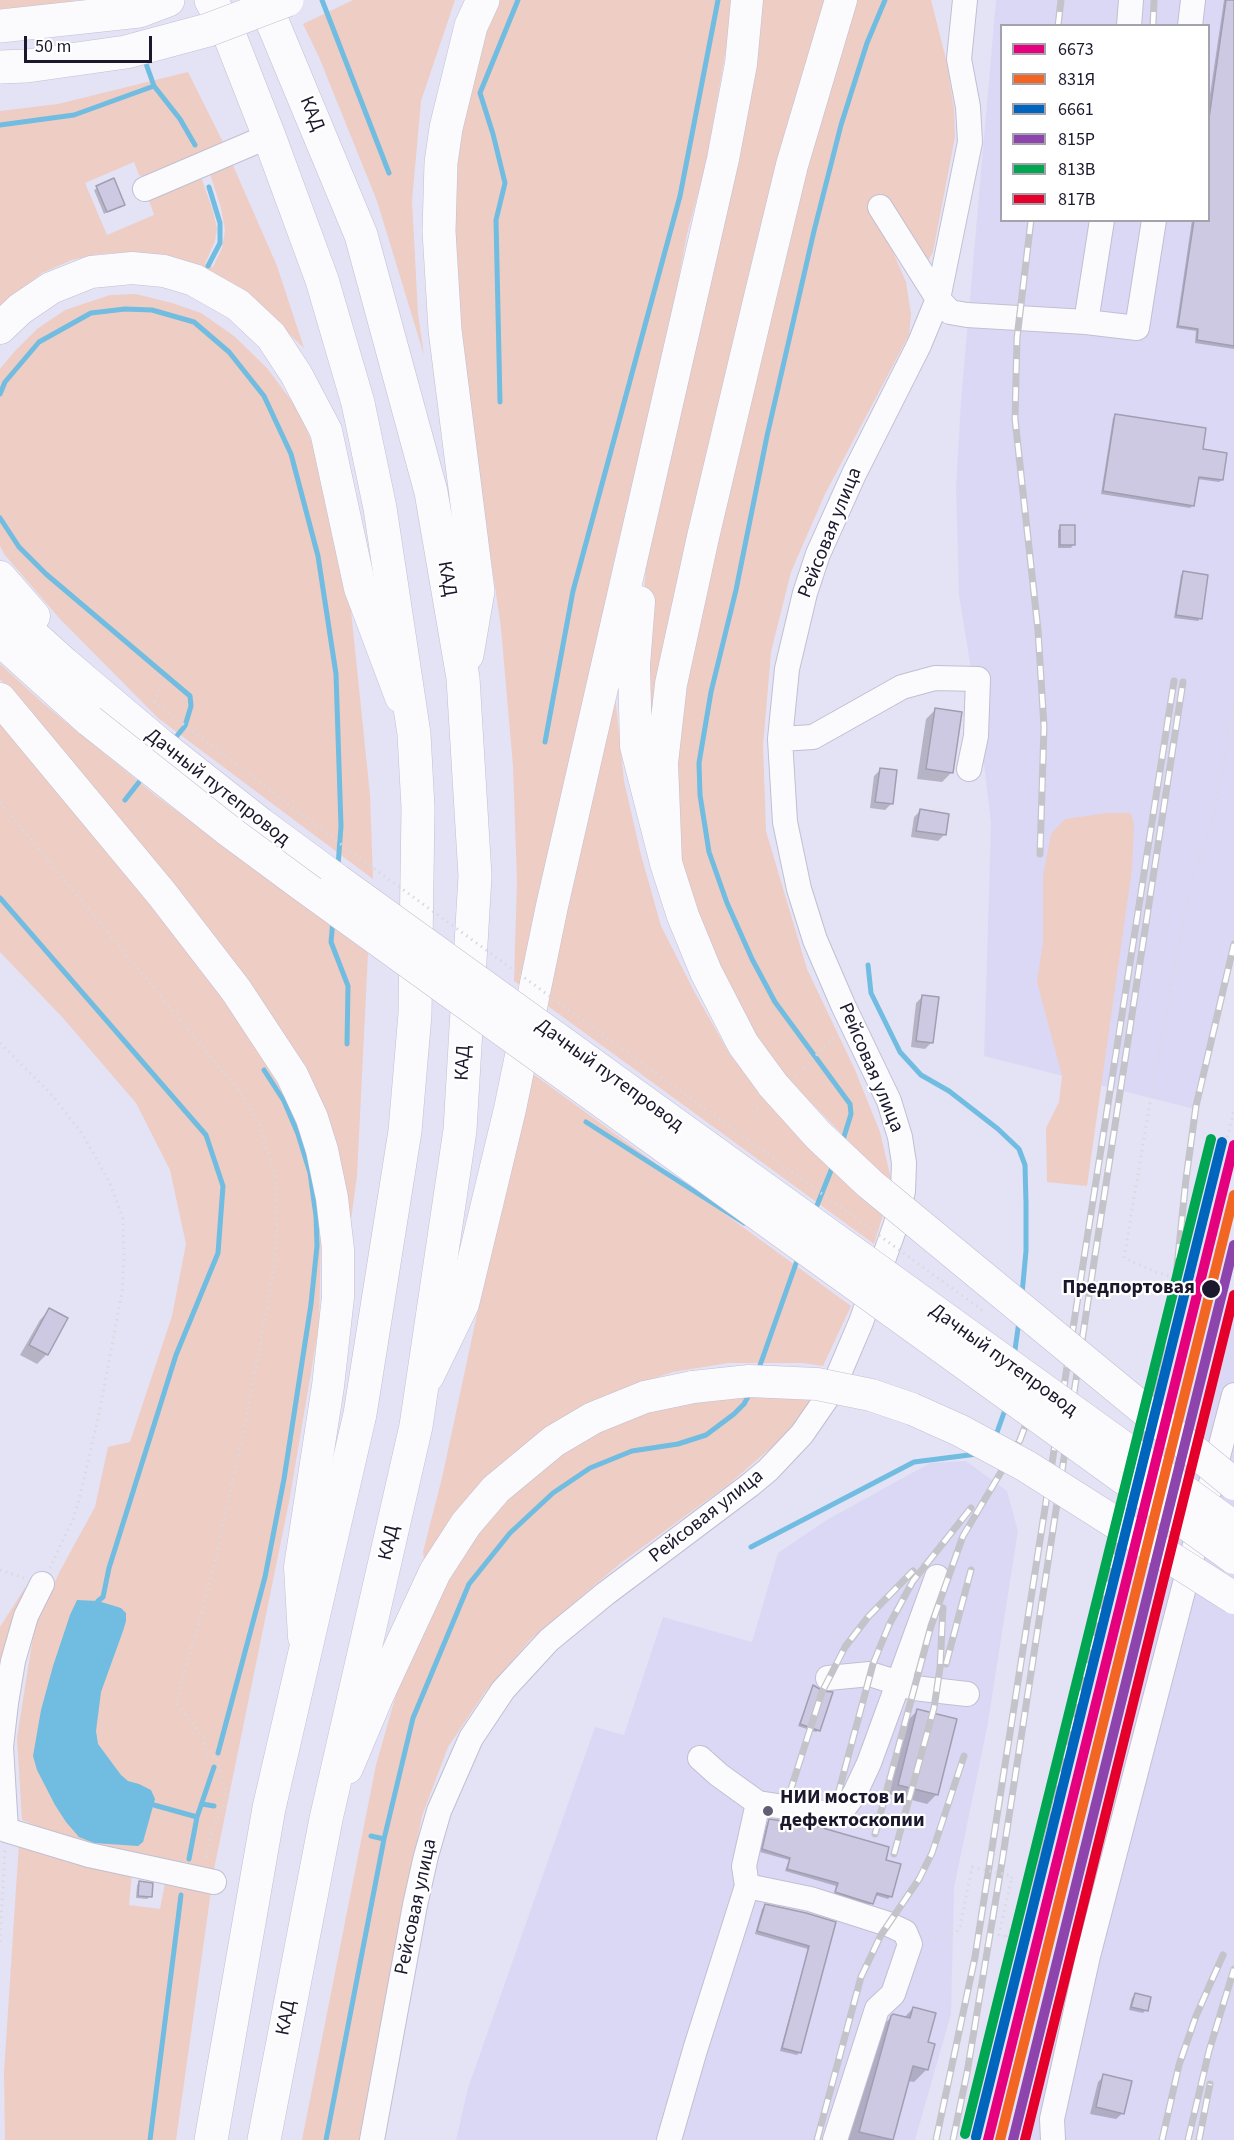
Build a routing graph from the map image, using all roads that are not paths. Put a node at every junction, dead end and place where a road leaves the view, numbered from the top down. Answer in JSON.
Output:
{"nodes":[{"id":1,"x":168,"y":0,"type":"edge"},
{"id":2,"x":211,"y":0,"type":"edge"},
{"id":3,"x":261,"y":0,"type":"edge"},
{"id":4,"x":287,"y":0,"type":"edge"},
{"id":5,"x":483,"y":0,"type":"edge"},
{"id":6,"x":747,"y":0,"type":"edge"},
{"id":7,"x":841,"y":0,"type":"edge"},
{"id":8,"x":964,"y":0,"type":"edge"},
{"id":9,"x":1131,"y":0,"type":"edge"},
{"id":10,"x":1193,"y":0,"type":"edge"},
{"id":11,"x":1130,"y":24,"type":"edge"},
{"id":12,"x":1190,"y":24,"type":"edge"},
{"id":13,"x":0,"y":26,"type":"edge"},
{"id":14,"x":0,"y":67,"type":"edge"},
{"id":15,"x":269,"y":136,"type":"junction"},
{"id":16,"x":145,"y":189,"type":"dead end"},
{"id":17,"x":880,"y":207,"type":"dead end"},
{"id":18,"x":1102,"y":222,"type":"edge"},
{"id":19,"x":1154,"y":222,"type":"edge"},
{"id":20,"x":938,"y":299,"type":"junction"},
{"id":21,"x":1086,"y":322,"type":"junction"},
{"id":22,"x":0,"y":328,"type":"edge"},
{"id":23,"x":648,"y":492,"type":"junction"},
{"id":24,"x":0,"y":576,"type":"edge"},
{"id":25,"x":0,"y":605,"type":"edge"},
{"id":26,"x":0,"y":640,"type":"edge"},
{"id":27,"x":463,"y":678,"type":"junction"},
{"id":28,"x":0,"y":699,"type":"edge"},
{"id":29,"x":414,"y":734,"type":"junction"},
{"id":30,"x":780,"y":740,"type":"junction"},
{"id":31,"x":161,"y":745,"type":"junction"},
{"id":32,"x":969,"y":769,"type":"dead end"},
{"id":33,"x":666,"y":863,"type":"junction"},
{"id":34,"x":423,"y":1386,"type":"junction"},
{"id":35,"x":1233,"y":1405,"type":"edge"},
{"id":36,"x":1234,"y":1484,"type":"edge"},
{"id":37,"x":1234,"y":1527,"type":"edge"},
{"id":38,"x":1234,"y":1558,"type":"edge"},
{"id":39,"x":937,"y":1577,"type":"dead end"},
{"id":40,"x":42,"y":1584,"type":"road end"},
{"id":41,"x":1234,"y":1598,"type":"edge"},
{"id":42,"x":305,"y":1648,"type":"junction"},
{"id":43,"x":828,"y":1678,"type":"dead end"},
{"id":44,"x":900,"y":1683,"type":"junction"},
{"id":45,"x":967,"y":1694,"type":"dead end"},
{"id":46,"x":700,"y":1758,"type":"dead end"},
{"id":47,"x":758,"y":1803,"type":"junction"},
{"id":48,"x":326,"y":1819,"type":"junction"},
{"id":49,"x":208,"y":1881,"type":"road end"},
{"id":50,"x":747,"y":1886,"type":"junction"},
{"id":51,"x":211,"y":2140,"type":"edge"},
{"id":52,"x":264,"y":2140,"type":"edge"},
{"id":53,"x":372,"y":2140,"type":"edge"},
{"id":54,"x":669,"y":2140,"type":"edge"},
{"id":55,"x":835,"y":2140,"type":"edge"},
{"id":56,"x":1053,"y":2140,"type":"edge"}],
"edges":[{"from":1,"to":13,"type":"highway"},
{"from":2,"to":15,"type":"highway"},
{"from":3,"to":27,"type":"highway","name":"КАД"},
{"from":4,"to":14,"type":"highway","bridge":true},
{"from":5,"to":27,"type":"highway"},
{"from":6,"to":23,"type":"main road"},
{"from":7,"to":33,"type":"main road"},
{"from":8,"to":20,"type":"street","name":"Рейсовая улица"},
{"from":9,"to":11,"type":"street"},
{"from":10,"to":12,"type":"street"},
{"from":15,"to":16,"type":"street"},
{"from":15,"to":29,"type":"highway"},
{"from":17,"to":20,"type":"street"},
{"from":18,"to":21,"type":"street"},
{"from":19,"to":21,"type":"street"},
{"from":20,"to":21,"type":"street"},
{"from":20,"to":30,"type":"street","name":"Рейсовая улица"},
{"from":22,"to":29,"type":"main road"},
{"from":23,"to":33,"type":"main road"},
{"from":23,"to":34,"type":"main road"},
{"from":24,"to":31,"type":"main road"},
{"from":25,"to":31,"type":"main road","name":"Дачный путепровод"},
{"from":26,"to":38,"type":"main road","name":"Дачный путепровод","bridge":true},
{"from":27,"to":34,"type":"highway","name":"КАД"},
{"from":28,"to":42,"type":"main road"},
{"from":29,"to":42,"type":"highway"},
{"from":30,"to":32,"type":"street"},
{"from":30,"to":53,"type":"street","name":"Рейсовая улица"},
{"from":31,"to":37,"type":"main road","name":"Дачный путепровод","bridge":true},
{"from":33,"to":36,"type":"main road","bridge":true},
{"from":34,"to":48,"type":"highway","name":"КАД"},
{"from":35,"to":56,"type":"street"},
{"from":39,"to":44,"type":"street"},
{"from":40,"to":49,"type":"street"},
{"from":41,"to":48,"type":"main road","bridge":true},
{"from":42,"to":51,"type":"highway"},
{"from":43,"to":44,"type":"street"},
{"from":44,"to":45,"type":"street"},
{"from":44,"to":47,"type":"street"},
{"from":46,"to":47,"type":"street"},
{"from":47,"to":50,"type":"street"},
{"from":48,"to":52,"type":"highway","name":"КАД"},
{"from":50,"to":54,"type":"street"},
{"from":50,"to":55,"type":"street"}]}
